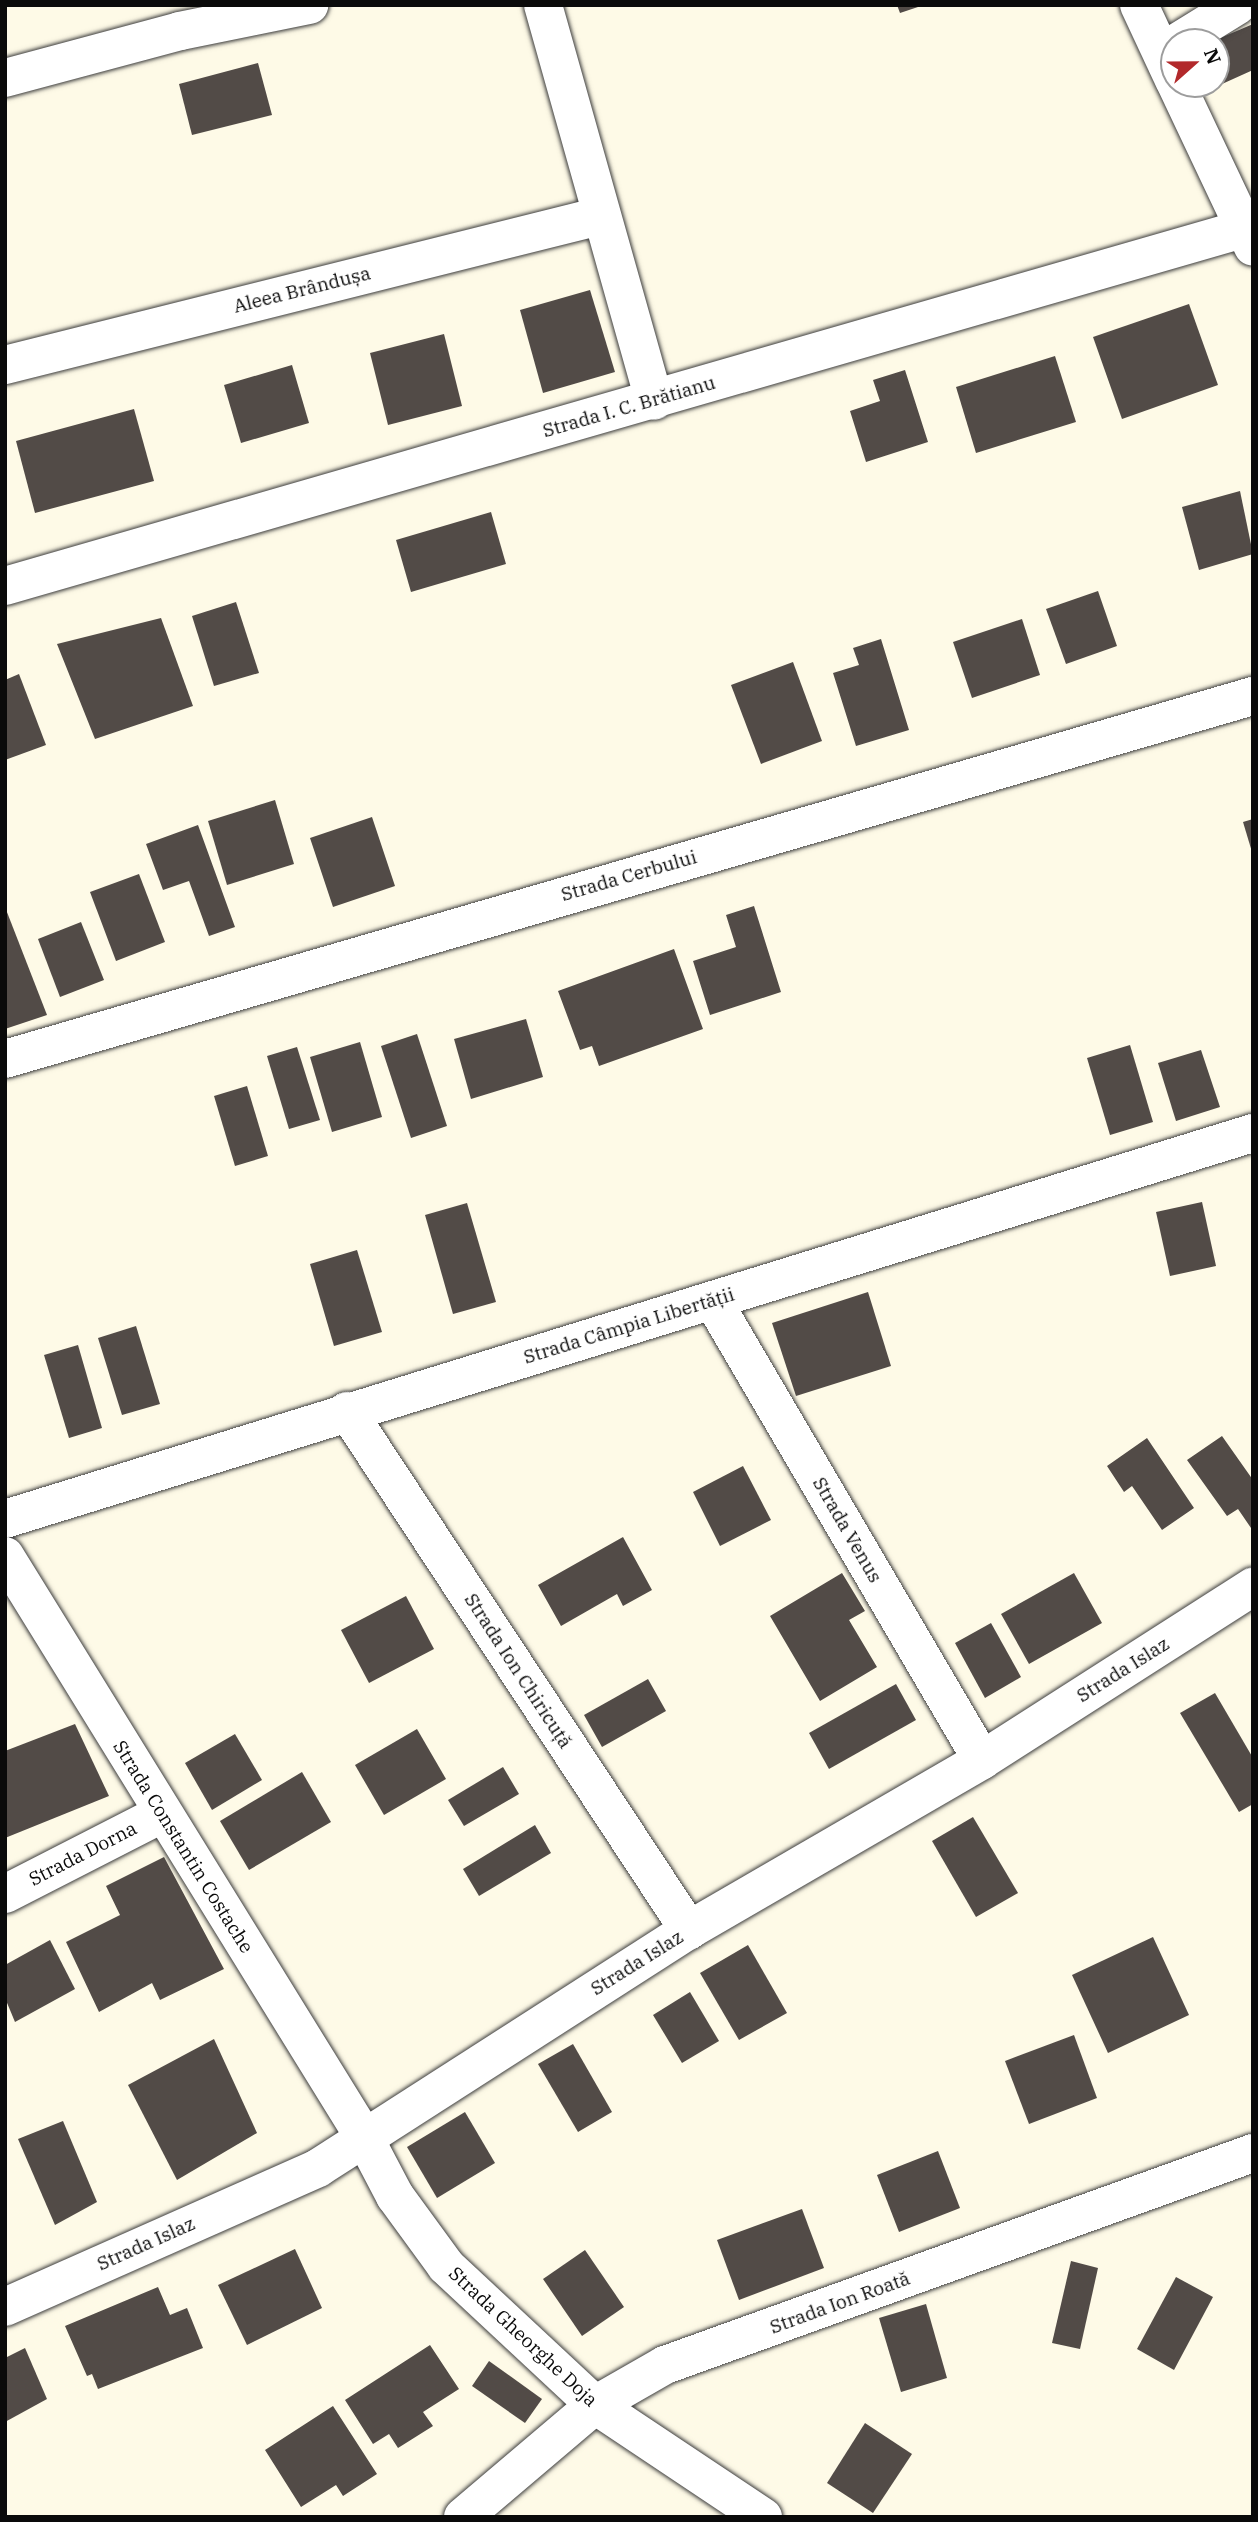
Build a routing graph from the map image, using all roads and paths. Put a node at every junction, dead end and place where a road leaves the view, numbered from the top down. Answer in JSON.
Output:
{"nodes":[{"id":1,"x":309,"y":5,"type":"edge"},
{"id":2,"x":543,"y":5,"type":"edge"},
{"id":3,"x":1139,"y":5,"type":"edge"},
{"id":4,"x":1238,"y":5,"type":"edge"},
{"id":5,"x":1211,"y":28,"type":"edge"},
{"id":6,"x":1160,"y":40,"type":"edge"},
{"id":7,"x":5,"y":78,"type":"edge"},
{"id":8,"x":1189,"y":98,"type":"edge"},
{"id":9,"x":600,"y":215,"type":"junction"},
{"id":10,"x":1250,"y":234,"type":"edge"},
{"id":11,"x":5,"y":365,"type":"edge"},
{"id":12,"x":654,"y":401,"type":"junction"},
{"id":13,"x":5,"y":586,"type":"edge"},
{"id":14,"x":1253,"y":696,"type":"edge"},
{"id":15,"x":5,"y":1059,"type":"edge"},
{"id":16,"x":1253,"y":1133,"type":"edge"},
{"id":17,"x":713,"y":1301,"type":"junction"},
{"id":18,"x":347,"y":1411,"type":"junction"},
{"id":19,"x":5,"y":1519,"type":"edge"},
{"id":20,"x":5,"y":1556,"type":"edge"},
{"id":21,"x":1253,"y":1587,"type":"edge"},
{"id":22,"x":982,"y":1760,"type":"junction"},
{"id":23,"x":161,"y":1814,"type":"junction"},
{"id":24,"x":5,"y":1894,"type":"edge"},
{"id":25,"x":689,"y":1930,"type":"junction"},
{"id":26,"x":364,"y":2137,"type":"junction"},
{"id":27,"x":1253,"y":2154,"type":"edge"},
{"id":28,"x":5,"y":2307,"type":"edge"},
{"id":29,"x":595,"y":2404,"type":"junction"},
{"id":30,"x":463,"y":2517,"type":"edge"},
{"id":31,"x":762,"y":2517,"type":"edge"}],
"edges":[{"from":1,"to":7,"type":"street"},
{"from":2,"to":9,"type":"street"},
{"from":3,"to":6,"type":"street"},
{"from":4,"to":5,"type":"street"},
{"from":8,"to":10,"type":"street"},
{"from":9,"to":11,"type":"street","name":"Aleea Brândușa"},
{"from":9,"to":12,"type":"street"},
{"from":10,"to":12,"type":"street","name":"Strada I. C. Brătianu"},
{"from":12,"to":13,"type":"street","name":"Strada I. C. Brătianu"},
{"from":14,"to":15,"type":"street","name":"Strada Cerbului"},
{"from":16,"to":17,"type":"street","name":"Strada Câmpia Libertății"},
{"from":17,"to":18,"type":"street","name":"Strada Câmpia Libertății"},
{"from":17,"to":22,"type":"street","name":"Strada Venus"},
{"from":18,"to":19,"type":"street","name":"Strada Câmpia Libertății"},
{"from":18,"to":25,"type":"street","name":"Strada Ion Chiricuță"},
{"from":20,"to":23,"type":"street","name":"Strada Constantin Costache"},
{"from":21,"to":22,"type":"street","name":"Strada Islaz"},
{"from":22,"to":25,"type":"street","name":"Strada Islaz"},
{"from":23,"to":24,"type":"street","name":"Strada Dorna"},
{"from":23,"to":26,"type":"street","name":"Strada Constantin Costache"},
{"from":25,"to":26,"type":"street","name":"Strada Islaz"},
{"from":26,"to":28,"type":"street","name":"Strada Islaz"},
{"from":26,"to":29,"type":"street","name":"Strada Gheorghe Doja"},
{"from":27,"to":29,"type":"street","name":"Strada Ion Roată"},
{"from":29,"to":30,"type":"street","name":"Strada Ion Roată"},
{"from":29,"to":31,"type":"street","name":"Strada Gheorghe Doja"}]}
